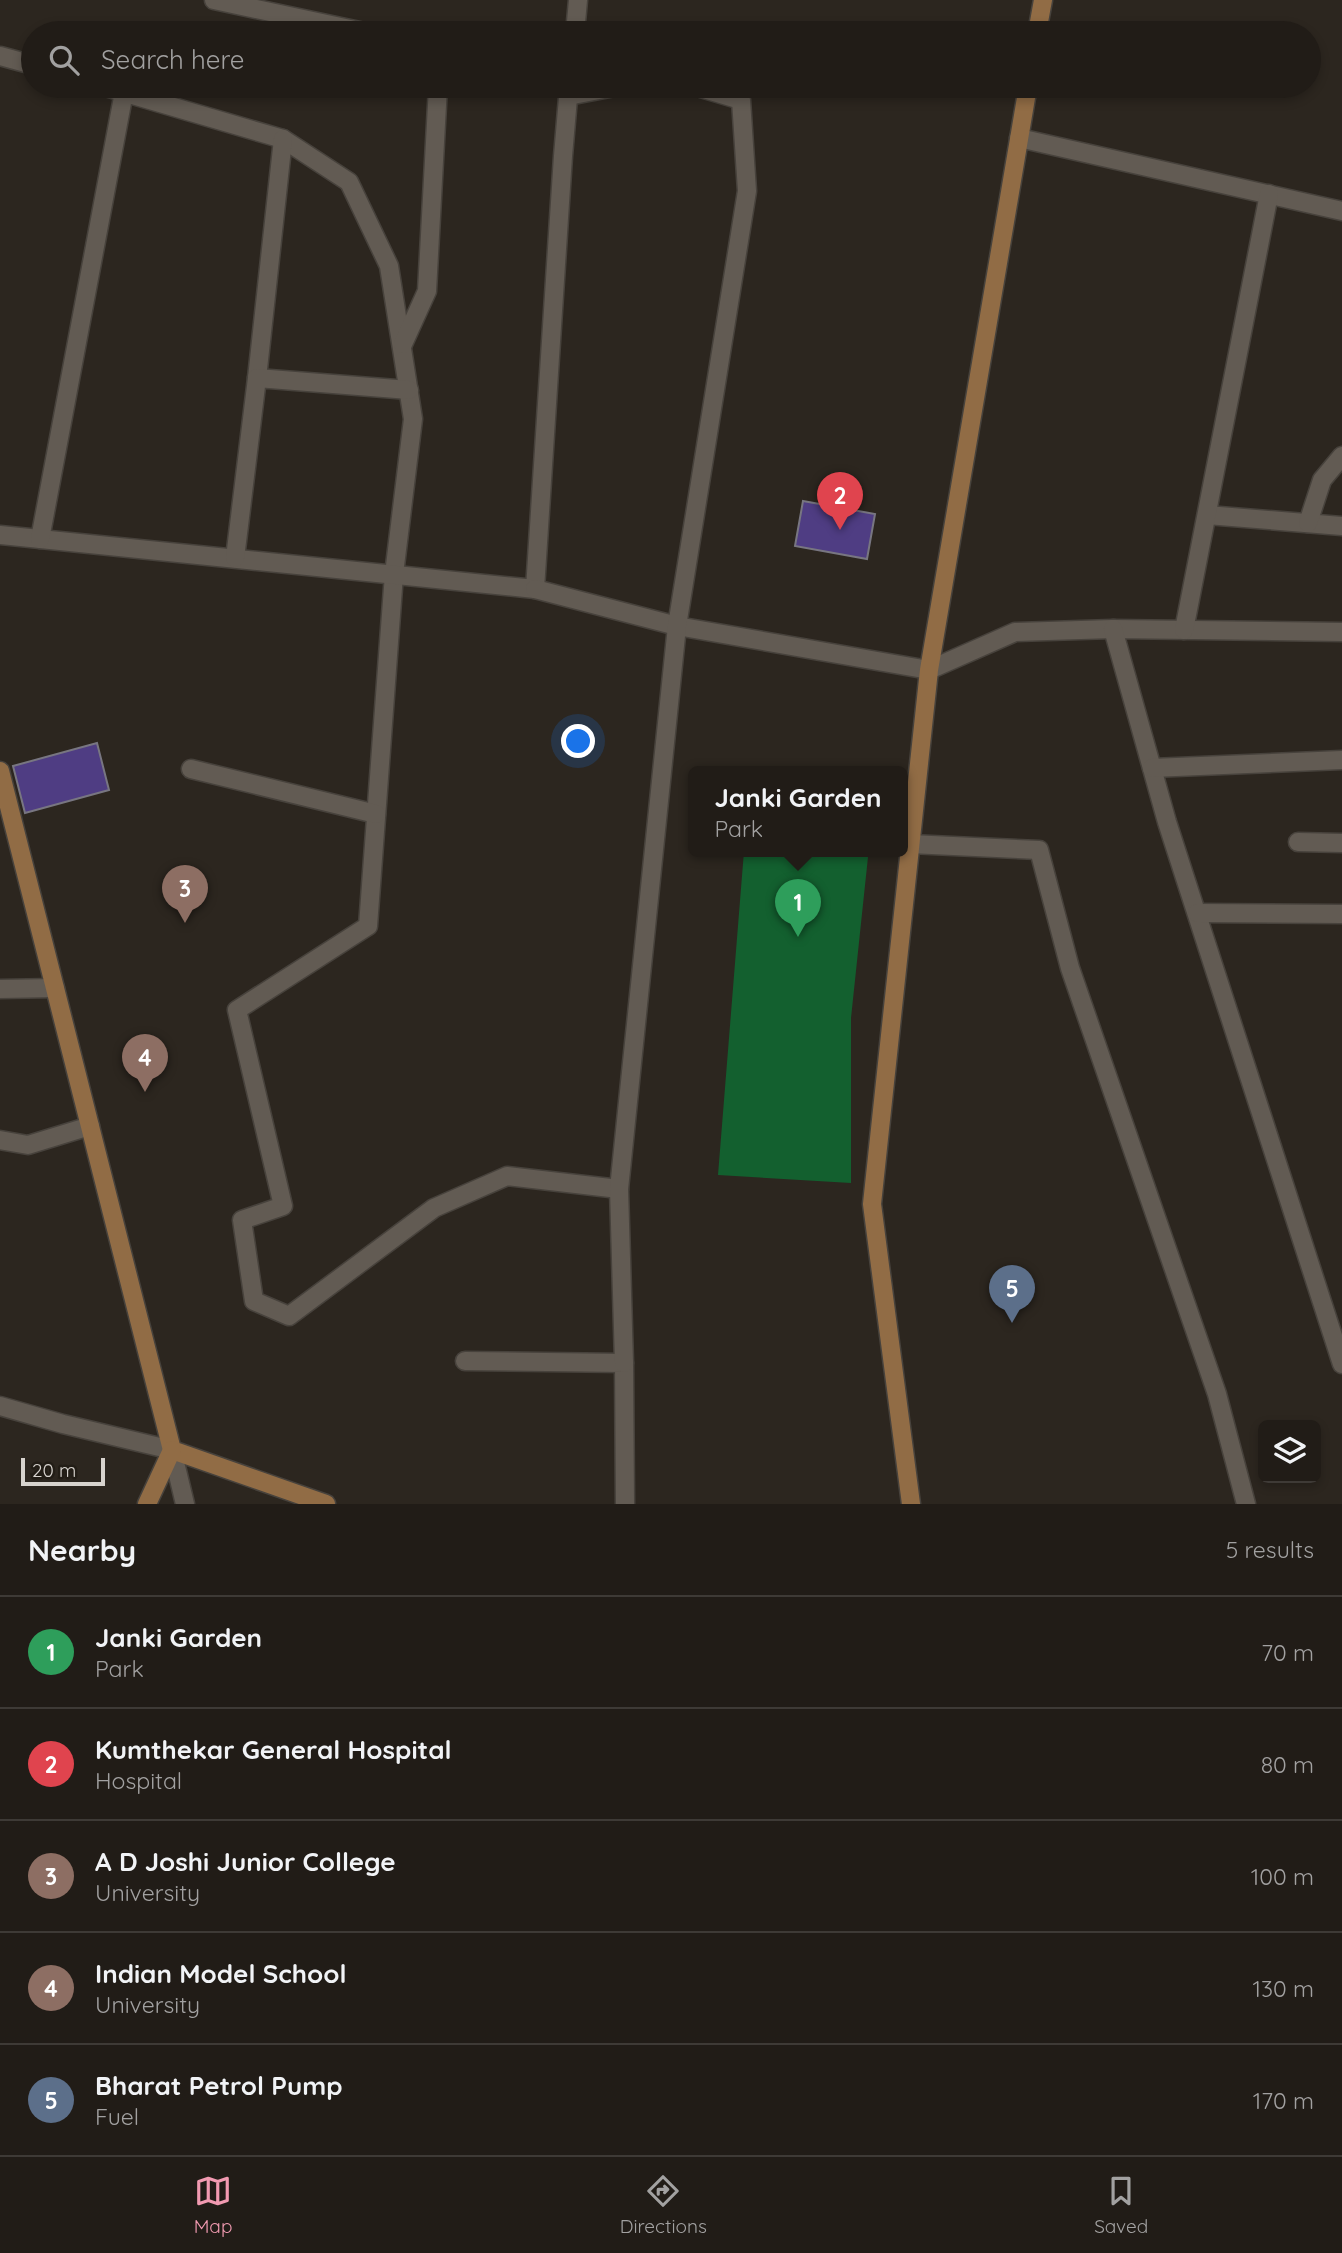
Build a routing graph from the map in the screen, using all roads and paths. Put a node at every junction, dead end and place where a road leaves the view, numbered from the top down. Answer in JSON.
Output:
{"nodes":[{"id":1,"x":214,"y":0,"type":"edge"},
{"id":2,"x":578,"y":0,"type":"edge"},
{"id":3,"x":1043,"y":0,"type":"edge"},
{"id":4,"x":279,"y":7,"type":"edge"},
{"id":5,"x":327,"y":21,"type":"edge"},
{"id":6,"x":576,"y":21,"type":"edge"},
{"id":7,"x":1039,"y":21,"type":"edge"},
{"id":8,"x":0,"y":56,"type":"edge"},
{"id":9,"x":21,"y":62,"type":"edge"},
{"id":10,"x":123,"y":98,"type":"edge"},
{"id":11,"x":144,"y":98,"type":"edge"},
{"id":12,"x":437,"y":98,"type":"edge"},
{"id":13,"x":569,"y":98,"type":"edge"},
{"id":14,"x":734,"y":98,"type":"edge"},
{"id":15,"x":1026,"y":98,"type":"edge"},
{"id":16,"x":1019,"y":138,"type":"junction"},
{"id":17,"x":283,"y":139,"type":"junction"},
{"id":18,"x":1269,"y":194,"type":"junction"},
{"id":19,"x":1342,"y":211,"type":"edge"},
{"id":20,"x":403,"y":344,"type":"junction"},
{"id":21,"x":257,"y":378,"type":"junction"},
{"id":22,"x":409,"y":390,"type":"junction"},
{"id":23,"x":1342,"y":456,"type":"edge"},
{"id":24,"x":1207,"y":515,"type":"junction"},
{"id":25,"x":1308,"y":523,"type":"junction"},
{"id":26,"x":1342,"y":526,"type":"edge"},
{"id":27,"x":0,"y":535,"type":"edge"},
{"id":28,"x":40,"y":539,"type":"junction"},
{"id":29,"x":235,"y":558,"type":"junction"},
{"id":30,"x":394,"y":574,"type":"junction"},
{"id":31,"x":535,"y":589,"type":"junction"},
{"id":32,"x":677,"y":626,"type":"junction"},
{"id":33,"x":1113,"y":629,"type":"junction"},
{"id":34,"x":1184,"y":630,"type":"junction"},
{"id":35,"x":1342,"y":632,"type":"edge"},
{"id":36,"x":929,"y":670,"type":"junction"},
{"id":37,"x":1342,"y":760,"type":"edge"},
{"id":38,"x":1152,"y":768,"type":"junction"},
{"id":39,"x":191,"y":769,"type":"dead end"},
{"id":40,"x":0,"y":771,"type":"edge"},
{"id":41,"x":376,"y":814,"type":"junction"},
{"id":42,"x":1298,"y":842,"type":"dead end"},
{"id":43,"x":1342,"y":843,"type":"edge"},
{"id":44,"x":910,"y":844,"type":"junction"},
{"id":45,"x":1197,"y":913,"type":"junction"},
{"id":46,"x":1342,"y":914,"type":"edge"},
{"id":47,"x":55,"y":988,"type":"junction"},
{"id":48,"x":0,"y":989,"type":"edge"},
{"id":49,"x":90,"y":1126,"type":"junction"},
{"id":50,"x":0,"y":1140,"type":"edge"},
{"id":51,"x":619,"y":1189,"type":"junction"},
{"id":52,"x":465,"y":1362,"type":"dead end"},
{"id":53,"x":624,"y":1363,"type":"junction"},
{"id":54,"x":1342,"y":1364,"type":"edge"},
{"id":55,"x":0,"y":1406,"type":"edge"},
{"id":56,"x":172,"y":1450,"type":"junction"},
{"id":57,"x":148,"y":1504,"type":"edge"},
{"id":58,"x":185,"y":1504,"type":"edge"},
{"id":59,"x":326,"y":1504,"type":"edge"},
{"id":60,"x":625,"y":1504,"type":"edge"},
{"id":61,"x":911,"y":1504,"type":"edge"},
{"id":62,"x":1246,"y":1504,"type":"edge"}],
"edges":[{"from":1,"to":4,"type":"street"},
{"from":2,"to":6,"type":"street"},
{"from":3,"to":7,"type":"street"},
{"from":4,"to":5,"type":"street"},
{"from":8,"to":9,"type":"street"},
{"from":10,"to":28,"type":"street"},
{"from":11,"to":17,"type":"street"},
{"from":12,"to":20,"type":"street"},
{"from":13,"to":31,"type":"street"},
{"from":14,"to":32,"type":"street"},
{"from":15,"to":16,"type":"street"},
{"from":16,"to":18,"type":"street"},
{"from":16,"to":36,"type":"street"},
{"from":17,"to":20,"type":"street"},
{"from":17,"to":21,"type":"street"},
{"from":18,"to":19,"type":"street"},
{"from":18,"to":24,"type":"street"},
{"from":20,"to":22,"type":"street"},
{"from":21,"to":22,"type":"street"},
{"from":21,"to":29,"type":"street"},
{"from":22,"to":30,"type":"street"},
{"from":23,"to":25,"type":"street"},
{"from":24,"to":25,"type":"street"},
{"from":24,"to":34,"type":"street"},
{"from":25,"to":26,"type":"street"},
{"from":27,"to":28,"type":"street"},
{"from":28,"to":29,"type":"street"},
{"from":29,"to":30,"type":"street"},
{"from":30,"to":31,"type":"street"},
{"from":30,"to":41,"type":"street"},
{"from":31,"to":32,"type":"street"},
{"from":32,"to":36,"type":"street"},
{"from":32,"to":51,"type":"street"},
{"from":33,"to":34,"type":"street"},
{"from":33,"to":36,"type":"street"},
{"from":33,"to":38,"type":"street"},
{"from":34,"to":35,"type":"street"},
{"from":36,"to":44,"type":"street"},
{"from":37,"to":38,"type":"street"},
{"from":38,"to":45,"type":"street"},
{"from":39,"to":41,"type":"street"},
{"from":40,"to":47,"type":"street"},
{"from":41,"to":51,"type":"street"},
{"from":42,"to":43,"type":"street"},
{"from":44,"to":61,"type":"street"},
{"from":44,"to":62,"type":"street"},
{"from":45,"to":46,"type":"street"},
{"from":45,"to":54,"type":"street"},
{"from":47,"to":48,"type":"street"},
{"from":47,"to":49,"type":"street"},
{"from":49,"to":50,"type":"street"},
{"from":49,"to":56,"type":"street"},
{"from":51,"to":53,"type":"street"},
{"from":52,"to":53,"type":"street"},
{"from":53,"to":60,"type":"street"},
{"from":55,"to":56,"type":"street"},
{"from":56,"to":57,"type":"street"},
{"from":56,"to":58,"type":"street"},
{"from":56,"to":59,"type":"street"}]}
